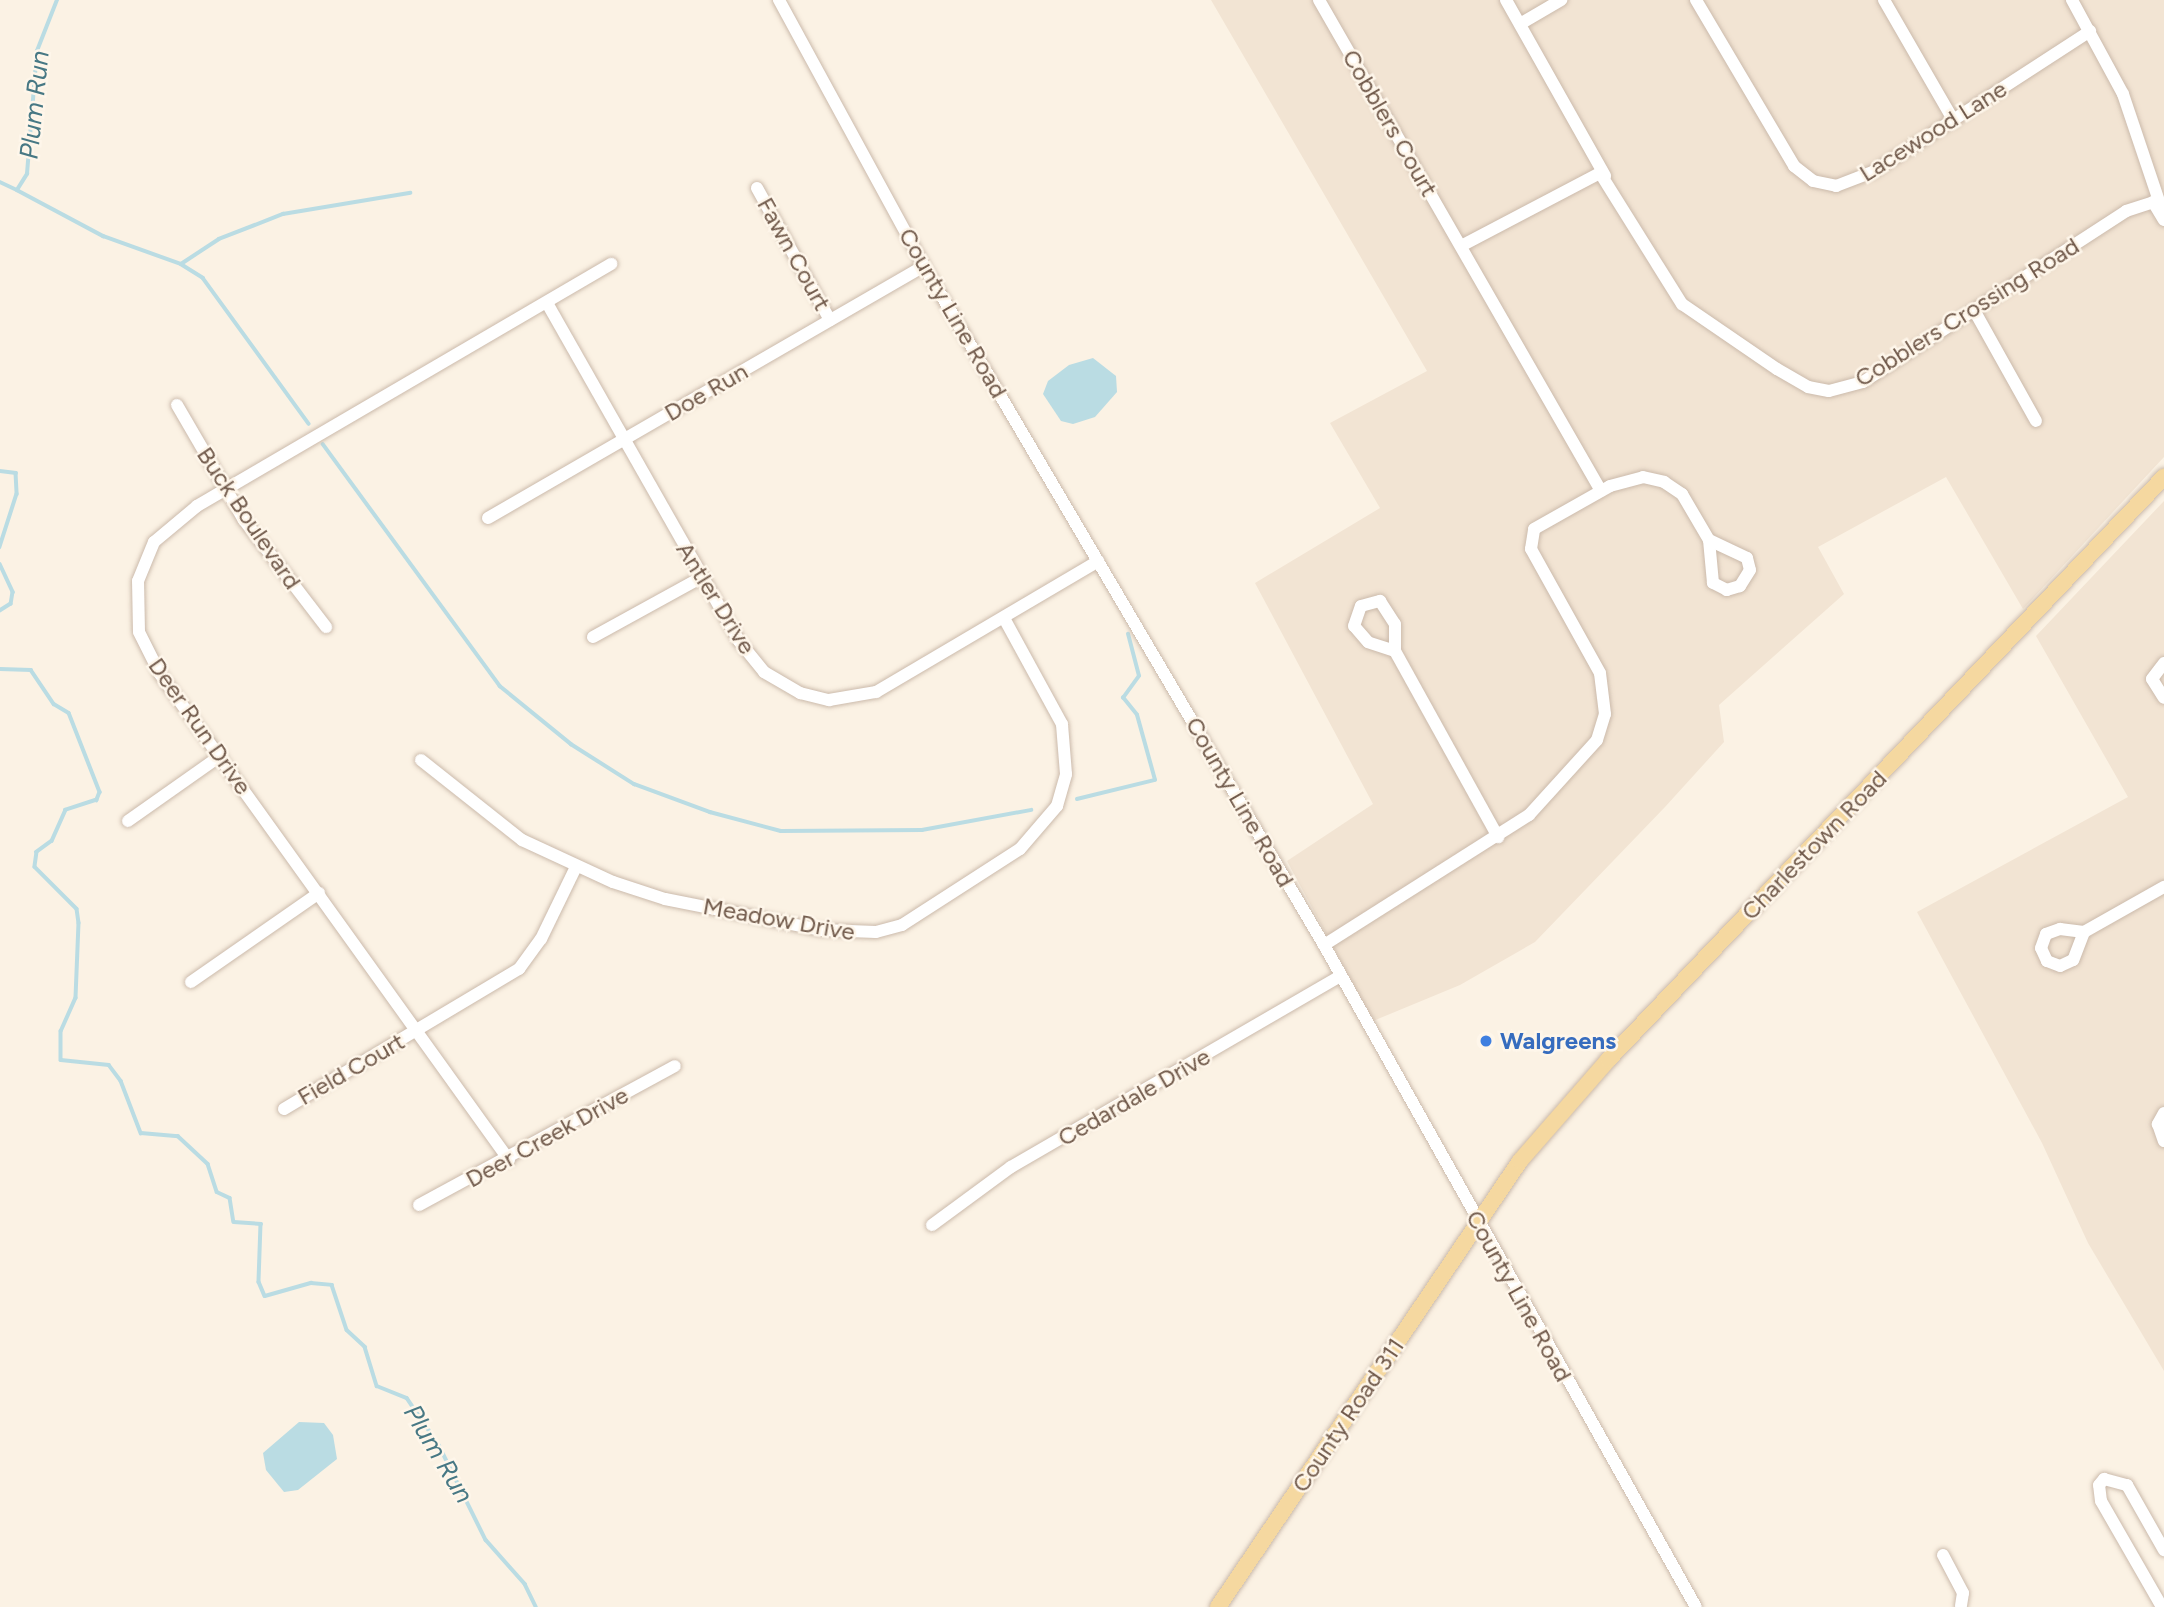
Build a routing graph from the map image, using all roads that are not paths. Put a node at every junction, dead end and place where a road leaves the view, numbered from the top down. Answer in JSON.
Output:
{"nodes":[{"id":1,"x":779,"y":0,"type":"edge"},
{"id":2,"x":1319,"y":0,"type":"edge"},
{"id":3,"x":1506,"y":0,"type":"edge"},
{"id":4,"x":1561,"y":0,"type":"edge"},
{"id":5,"x":1696,"y":0,"type":"edge"},
{"id":6,"x":1885,"y":0,"type":"edge"},
{"id":7,"x":2072,"y":0,"type":"edge"},
{"id":8,"x":1520,"y":24,"type":"junction"},
{"id":9,"x":2090,"y":31,"type":"junction"},
{"id":10,"x":1954,"y":121,"type":"junction"},
{"id":11,"x":1605,"y":176,"type":"junction"},
{"id":12,"x":757,"y":188,"type":"dead end"},
{"id":13,"x":2164,"y":219,"type":"edge"},
{"id":14,"x":1461,"y":246,"type":"junction"},
{"id":15,"x":611,"y":264,"type":"dead end"},
{"id":16,"x":924,"y":266,"type":"junction"},
{"id":17,"x":547,"y":303,"type":"junction"},
{"id":18,"x":1974,"y":310,"type":"junction"},
{"id":19,"x":830,"y":320,"type":"junction"},
{"id":20,"x":177,"y":405,"type":"dead end"},
{"id":21,"x":2036,"y":421,"type":"dead end"},
{"id":22,"x":623,"y":440,"type":"junction"},
{"id":23,"x":2164,"y":477,"type":"edge"},
{"id":24,"x":224,"y":489,"type":"junction"},
{"id":25,"x":1601,"y":491,"type":"junction"},
{"id":26,"x":488,"y":518,"type":"dead end"},
{"id":27,"x":1709,"y":540,"type":"dead end"},
{"id":28,"x":1098,"y":561,"type":"junction"},
{"id":29,"x":702,"y":577,"type":"junction"},
{"id":30,"x":1004,"y":618,"type":"junction"},
{"id":31,"x":326,"y":628,"type":"dead end"},
{"id":32,"x":593,"y":636,"type":"dead end"},
{"id":33,"x":1395,"y":651,"type":"dead end"},
{"id":34,"x":2164,"y":663,"type":"edge"},
{"id":35,"x":2164,"y":698,"type":"edge"},
{"id":36,"x":220,"y":756,"type":"junction"},
{"id":37,"x":421,"y":760,"type":"dead end"},
{"id":38,"x":128,"y":821,"type":"dead end"},
{"id":39,"x":1498,"y":837,"type":"junction"},
{"id":40,"x":576,"y":867,"type":"junction"},
{"id":41,"x":2164,"y":887,"type":"edge"},
{"id":42,"x":319,"y":893,"type":"junction"},
{"id":43,"x":2084,"y":932,"type":"dead end"},
{"id":44,"x":1324,"y":946,"type":"junction"},
{"id":45,"x":1341,"y":976,"type":"junction"},
{"id":46,"x":191,"y":982,"type":"dead end"},
{"id":47,"x":418,"y":1030,"type":"junction"},
{"id":48,"x":675,"y":1066,"type":"dead end"},
{"id":49,"x":284,"y":1109,"type":"dead end"},
{"id":50,"x":2164,"y":1113,"type":"edge"},
{"id":51,"x":2164,"y":1141,"type":"edge"},
{"id":52,"x":509,"y":1160,"type":"junction"},
{"id":53,"x":419,"y":1205,"type":"dead end"},
{"id":54,"x":1478,"y":1224,"type":"junction"},
{"id":55,"x":932,"y":1226,"type":"dead end"},
{"id":56,"x":2164,"y":1549,"type":"edge"},
{"id":57,"x":1943,"y":1555,"type":"dead end"},
{"id":58,"x":2160,"y":1605,"type":"edge"},
{"id":59,"x":1218,"y":1607,"type":"edge"},
{"id":60,"x":1696,"y":1607,"type":"edge"},
{"id":61,"x":1959,"y":1607,"type":"edge"}],
"edges":[{"from":1,"to":16,"type":"street","name":"County Line Road"},
{"from":2,"to":14,"type":"street","name":"Cobblers Court"},
{"from":3,"to":8,"type":"street","name":"Cobblers Crossing Road"},
{"from":4,"to":8,"type":"street"},
{"from":5,"to":10,"type":"street","name":"Lacewood Lane"},
{"from":6,"to":10,"type":"street"},
{"from":7,"to":9,"type":"street"},
{"from":8,"to":11,"type":"street","name":"Cobblers Crossing Road"},
{"from":9,"to":10,"type":"street","name":"Lacewood Lane"},
{"from":9,"to":13,"type":"street"},
{"from":11,"to":14,"type":"street"},
{"from":11,"to":18,"type":"street","name":"Cobblers Crossing Road"},
{"from":12,"to":19,"type":"street","name":"Fawn Court"},
{"from":13,"to":18,"type":"street","name":"Cobblers Crossing Road"},
{"from":14,"to":25,"type":"street"},
{"from":15,"to":17,"type":"street","name":"Deer Run Drive"},
{"from":16,"to":19,"type":"street","name":"Doe Run"},
{"from":16,"to":28,"type":"street","name":"County Line Road"},
{"from":17,"to":22,"type":"street","name":"Antler Drive"},
{"from":17,"to":24,"type":"street","name":"Deer Run Drive"},
{"from":18,"to":21,"type":"street"},
{"from":19,"to":22,"type":"street","name":"Doe Run"},
{"from":20,"to":24,"type":"street","name":"Buck Boulevard"},
{"from":22,"to":26,"type":"street","name":"Doe Run"},
{"from":22,"to":29,"type":"street","name":"Antler Drive"},
{"from":23,"to":54,"type":"main road","name":"Charlestown Road"},
{"from":24,"to":31,"type":"street","name":"Buck Boulevard"},
{"from":24,"to":36,"type":"street","name":"Deer Run Drive"},
{"from":25,"to":27,"type":"street"},
{"from":25,"to":39,"type":"street"},
{"from":28,"to":30,"type":"street","name":"Antler Drive"},
{"from":28,"to":44,"type":"street","name":"County Line Road"},
{"from":29,"to":30,"type":"street","name":"Antler Drive"},
{"from":29,"to":32,"type":"street"},
{"from":30,"to":40,"type":"street","name":"Meadow Drive"},
{"from":33,"to":39,"type":"street"},
{"from":34,"to":35,"type":"street"},
{"from":36,"to":38,"type":"street"},
{"from":36,"to":42,"type":"street","name":"Deer Run Drive"},
{"from":37,"to":40,"type":"street","name":"Meadow Drive"},
{"from":39,"to":44,"type":"street"},
{"from":40,"to":47,"type":"street","name":"Field Court"},
{"from":41,"to":43,"type":"street"},
{"from":42,"to":46,"type":"street"},
{"from":42,"to":47,"type":"street","name":"Deer Run Drive"},
{"from":44,"to":45,"type":"street","name":"County Line Road"},
{"from":45,"to":54,"type":"street","name":"County Line Road"},
{"from":45,"to":55,"type":"street","name":"Cedardale Drive"},
{"from":47,"to":49,"type":"street","name":"Field Court"},
{"from":47,"to":52,"type":"street","name":"Deer Run Drive"},
{"from":48,"to":52,"type":"street","name":"Deer Creek Drive"},
{"from":50,"to":51,"type":"street"},
{"from":52,"to":53,"type":"street","name":"Deer Creek Drive"},
{"from":54,"to":59,"type":"main road","name":"County Road 311"},
{"from":54,"to":60,"type":"street","name":"County Line Road"},
{"from":56,"to":58,"type":"street"},
{"from":57,"to":61,"type":"street"}]}
